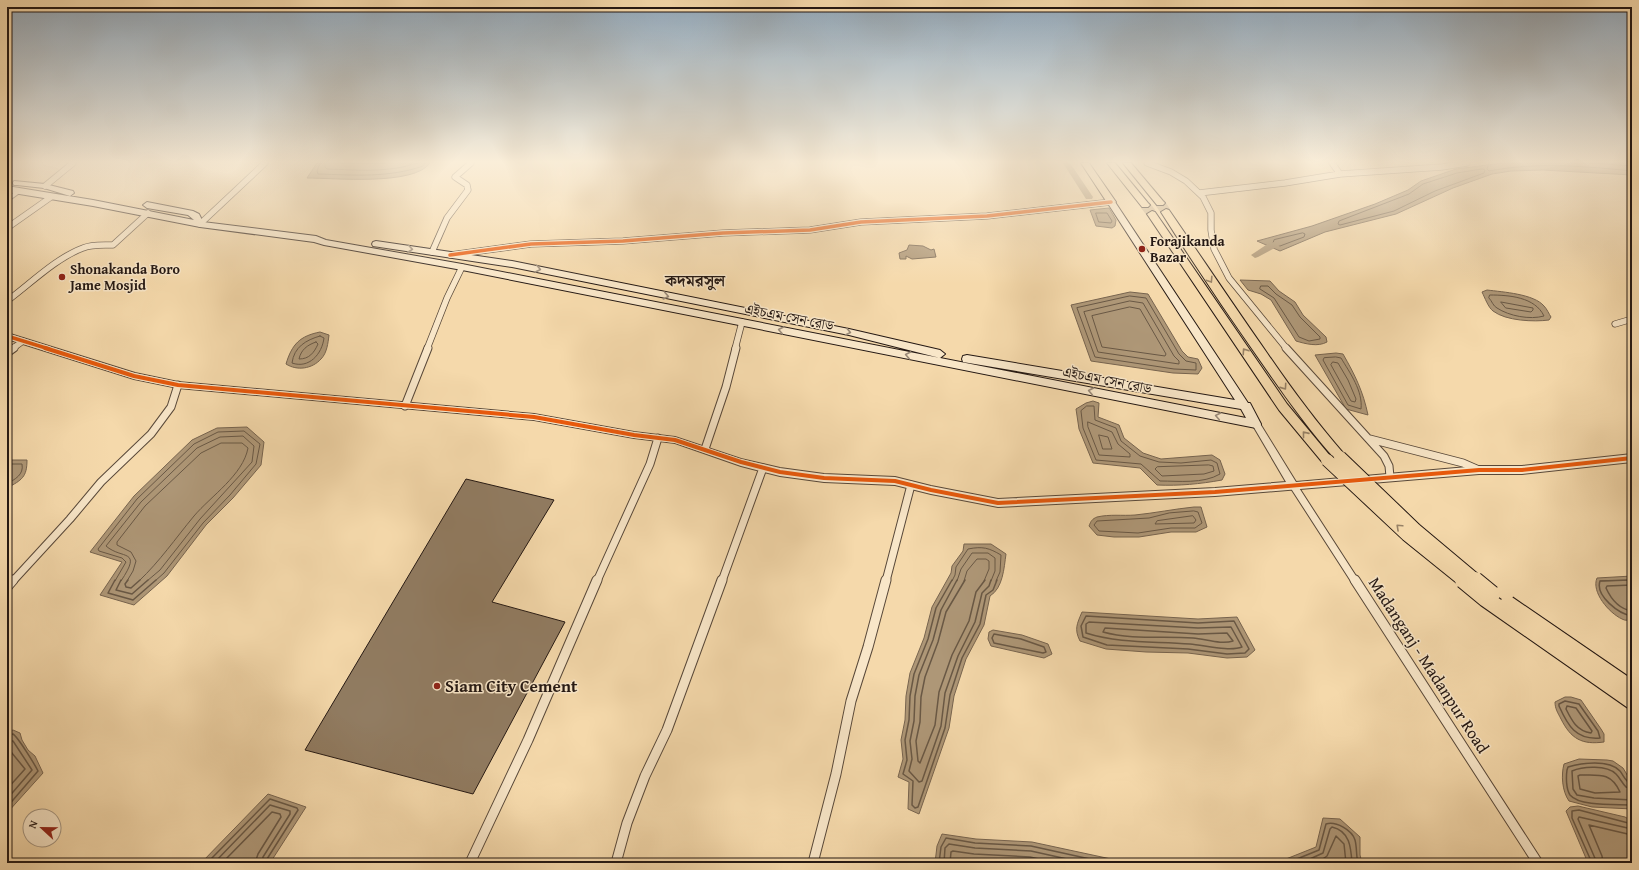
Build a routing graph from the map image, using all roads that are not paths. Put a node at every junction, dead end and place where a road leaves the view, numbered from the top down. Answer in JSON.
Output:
{"nodes":[{"id":1,"x":42,"y":204,"type":"edge"},
{"id":2,"x":91,"y":204,"type":"edge"},
{"id":3,"x":134,"y":204,"type":"edge"},
{"id":4,"x":222,"y":204,"type":"edge"},
{"id":5,"x":458,"y":204,"type":"edge"},
{"id":6,"x":1097,"y":204,"type":"edge"},
{"id":7,"x":1112,"y":204,"type":"edge"},
{"id":8,"x":1206,"y":204,"type":"edge"},
{"id":9,"x":1166,"y":212,"type":"tunnel mouth"},
{"id":10,"x":148,"y":213,"type":"junction"},
{"id":11,"x":1152,"y":214,"type":"tunnel mouth"},
{"id":12,"x":200,"y":224,"type":"junction"},
{"id":13,"x":7,"y":228,"type":"edge"},
{"id":14,"x":316,"y":239,"type":"junction"},
{"id":15,"x":432,"y":252,"type":"junction"},
{"id":16,"x":446,"y":254,"type":"junction"},
{"id":17,"x":435,"y":262,"type":"junction"},
{"id":18,"x":462,"y":267,"type":"junction"},
{"id":19,"x":7,"y":301,"type":"edge"},
{"id":20,"x":1632,"y":319,"type":"edge"},
{"id":21,"x":742,"y":322,"type":"junction"},
{"id":22,"x":1615,"y":324,"type":"dead end"},
{"id":23,"x":7,"y":336,"type":"edge"},
{"id":24,"x":23,"y":341,"type":"junction"},
{"id":25,"x":7,"y":353,"type":"edge"},
{"id":26,"x":178,"y":385,"type":"junction"},
{"id":27,"x":405,"y":406,"type":"junction"},
{"id":28,"x":1246,"y":406,"type":"junction"},
{"id":29,"x":1256,"y":424,"type":"junction"},
{"id":30,"x":658,"y":438,"type":"junction"},
{"id":31,"x":1370,"y":439,"type":"junction"},
{"id":32,"x":705,"y":449,"type":"junction"},
{"id":33,"x":1632,"y":458,"type":"edge"},
{"id":34,"x":763,"y":468,"type":"junction"},
{"id":35,"x":1479,"y":470,"type":"junction"},
{"id":36,"x":1390,"y":477,"type":"junction"},
{"id":37,"x":911,"y":485,"type":"junction"},
{"id":38,"x":1293,"y":485,"type":"junction"},
{"id":39,"x":7,"y":587,"type":"edge"},
{"id":40,"x":1632,"y":689,"type":"edge"},
{"id":41,"x":1632,"y":701,"type":"edge"},
{"id":42,"x":814,"y":859,"type":"dead end"},
{"id":43,"x":470,"y":863,"type":"edge"},
{"id":44,"x":616,"y":863,"type":"edge"},
{"id":45,"x":1538,"y":863,"type":"edge"}],
"edges":[{"from":1,"to":13,"type":"street"},
{"from":2,"to":10,"type":"main road","name":"এইচএম সেন রোড"},
{"from":3,"to":12,"type":"main road"},
{"from":4,"to":12,"type":"street"},
{"from":5,"to":15,"type":"street"},
{"from":6,"to":16,"type":"street"},
{"from":7,"to":28,"type":"main road"},
{"from":8,"to":31,"type":"street"},
{"from":9,"to":40,"type":"main road","one_way":true,"bridge":true},
{"from":10,"to":12,"type":"main road","name":"এইচএম সেন রোড"},
{"from":10,"to":19,"type":"street"},
{"from":41,"to":11,"type":"main road","one_way":true,"bridge":true},
{"from":12,"to":14,"type":"main road","name":"এইচএম সেন রোড"},
{"from":14,"to":15,"type":"main road","name":"এইচএম সেন রোড","one_way":true},
{"from":14,"to":17,"type":"main road","name":"এইচএম সেন রোড"},
{"from":15,"to":16,"type":"main road","name":"এইচএম সেন রোড"},
{"from":16,"to":17,"type":"main road"},
{"from":16,"to":28,"type":"main road","name":"এইচএম সেন রোড","one_way":true},
{"from":17,"to":18,"type":"main road","name":"এইচএম সেন রোড"},
{"from":18,"to":21,"type":"main road","name":"এইচএম সেন রোড"},
{"from":18,"to":27,"type":"street"},
{"from":20,"to":22,"type":"street"},
{"from":29,"to":21,"type":"main road","name":"এইচএম সেন রোড","one_way":true},
{"from":21,"to":32,"type":"street"},
{"from":23,"to":24,"type":"street"},
{"from":24,"to":25,"type":"street"},
{"from":24,"to":26,"type":"street"},
{"from":26,"to":27,"type":"street"},
{"from":26,"to":39,"type":"street"},
{"from":27,"to":30,"type":"street"},
{"from":28,"to":29,"type":"main road"},
{"from":29,"to":38,"type":"street"},
{"from":30,"to":32,"type":"street"},
{"from":30,"to":43,"type":"street"},
{"from":31,"to":35,"type":"street"},
{"from":31,"to":36,"type":"street"},
{"from":32,"to":34,"type":"street"},
{"from":33,"to":35,"type":"street"},
{"from":34,"to":37,"type":"street"},
{"from":34,"to":44,"type":"street"},
{"from":35,"to":36,"type":"street"},
{"from":36,"to":38,"type":"street"},
{"from":37,"to":38,"type":"street"},
{"from":37,"to":42,"type":"street"},
{"from":38,"to":45,"type":"street","name":"Madanganj - Madanpur Road"}]}
